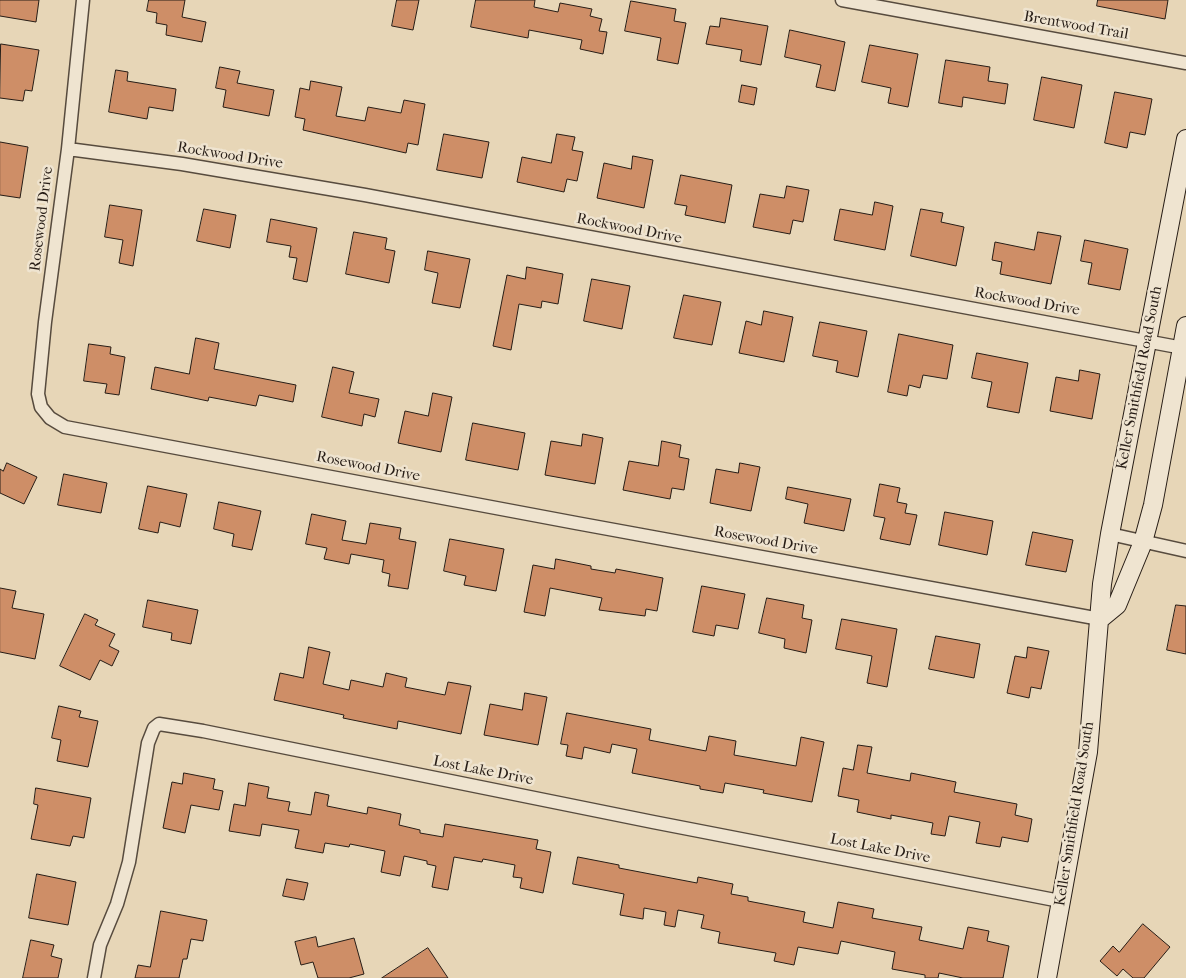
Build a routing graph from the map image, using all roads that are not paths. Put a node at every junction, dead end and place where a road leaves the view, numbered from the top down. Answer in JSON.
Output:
{"nodes":[{"id":1,"x":83,"y":0,"type":"edge"},
{"id":2,"x":842,"y":0,"type":"edge"},
{"id":3,"x":1186,"y":63,"type":"edge"},
{"id":4,"x":1186,"y":139,"type":"edge"},
{"id":5,"x":68,"y":149,"type":"junction"},
{"id":6,"x":1186,"y":326,"type":"edge"},
{"id":7,"x":1147,"y":340,"type":"junction"},
{"id":8,"x":1183,"y":348,"type":"junction"},
{"id":9,"x":1110,"y":534,"type":"junction"},
{"id":10,"x":1143,"y":542,"type":"junction"},
{"id":11,"x":1186,"y":552,"type":"edge"},
{"id":12,"x":1100,"y":618,"type":"junction"},
{"id":13,"x":1060,"y":901,"type":"junction"},
{"id":14,"x":94,"y":978,"type":"edge"},
{"id":15,"x":1047,"y":978,"type":"edge"}],
"edges":[{"from":1,"to":5,"type":"street","name":"Rosewood Drive"},
{"from":2,"to":3,"type":"street","name":"Brentwood Trail"},
{"from":4,"to":7,"type":"main road","name":"Keller Smithfield Road South"},
{"from":5,"to":7,"type":"street","name":"Rockwood Drive"},
{"from":5,"to":12,"type":"street","name":"Rosewood Drive"},
{"from":6,"to":8,"type":"main road"},
{"from":7,"to":8,"type":"street","name":"Rockwood Drive"},
{"from":7,"to":9,"type":"main road","name":"Keller Smithfield Road South"},
{"from":8,"to":10,"type":"main road"},
{"from":9,"to":10,"type":"street"},
{"from":9,"to":12,"type":"main road","name":"Keller Smithfield Road South"},
{"from":10,"to":11,"type":"street"},
{"from":10,"to":12,"type":"main road"},
{"from":12,"to":13,"type":"main road","name":"Keller Smithfield Road South"},
{"from":13,"to":14,"type":"street","name":"Lost Lake Drive"},
{"from":13,"to":15,"type":"main road","name":"Keller Smithfield Road South"}]}
